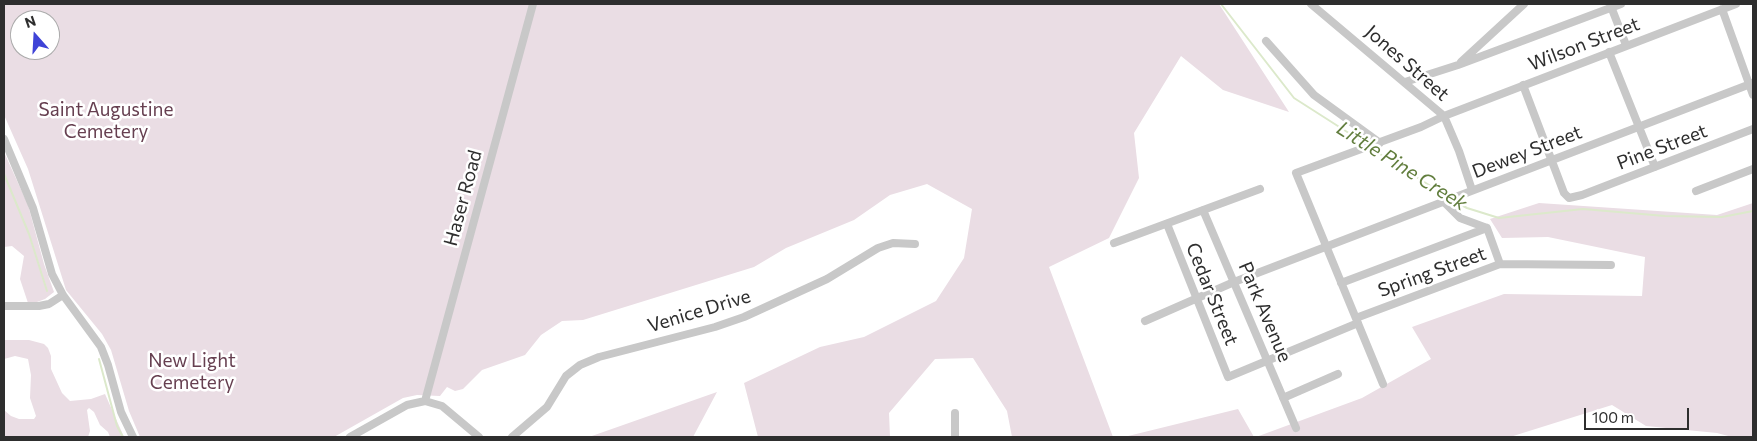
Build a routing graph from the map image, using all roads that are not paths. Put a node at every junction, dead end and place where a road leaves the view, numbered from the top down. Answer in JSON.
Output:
{"nodes":[{"id":1,"x":532,"y":4,"type":"edge"},
{"id":2,"x":1311,"y":4,"type":"edge"},
{"id":3,"x":1524,"y":4,"type":"edge"},
{"id":4,"x":1621,"y":4,"type":"edge"},
{"id":5,"x":1736,"y":4,"type":"edge"},
{"id":6,"x":1611,"y":6,"type":"edge"},
{"id":7,"x":1722,"y":9,"type":"junction"},
{"id":8,"x":1266,"y":41,"type":"dead end"},
{"id":9,"x":1626,"y":45,"type":"junction"},
{"id":10,"x":1608,"y":52,"type":"junction"},
{"id":11,"x":1458,"y":65,"type":"junction"},
{"id":12,"x":1405,"y":82,"type":"junction"},
{"id":13,"x":1751,"y":84,"type":"edge"},
{"id":14,"x":1523,"y":85,"type":"junction"},
{"id":15,"x":1753,"y":94,"type":"edge"},
{"id":16,"x":1444,"y":116,"type":"junction"},
{"id":17,"x":1639,"y":127,"type":"junction"},
{"id":18,"x":1753,"y":129,"type":"edge"},
{"id":19,"x":4,"y":140,"type":"edge"},
{"id":20,"x":1377,"y":144,"type":"junction"},
{"id":21,"x":1551,"y":161,"type":"junction"},
{"id":22,"x":1655,"y":167,"type":"junction"},
{"id":23,"x":1753,"y":169,"type":"edge"},
{"id":24,"x":1260,"y":189,"type":"dead end"},
{"id":25,"x":1472,"y":190,"type":"junction"},
{"id":26,"x":1696,"y":191,"type":"dead end"},
{"id":27,"x":1444,"y":202,"type":"junction"},
{"id":28,"x":1203,"y":210,"type":"junction"},
{"id":29,"x":1166,"y":224,"type":"junction"},
{"id":30,"x":1487,"y":228,"type":"junction"},
{"id":31,"x":915,"y":244,"type":"dead end"},
{"id":32,"x":1114,"y":244,"type":"dead end"},
{"id":33,"x":1326,"y":247,"type":"junction"},
{"id":34,"x":1500,"y":264,"type":"junction"},
{"id":35,"x":1611,"y":265,"type":"dead end"},
{"id":36,"x":1234,"y":282,"type":"junction"},
{"id":37,"x":1341,"y":283,"type":"junction"},
{"id":38,"x":63,"y":295,"type":"junction"},
{"id":39,"x":1196,"y":299,"type":"junction"},
{"id":40,"x":4,"y":306,"type":"edge"},
{"id":41,"x":1357,"y":320,"type":"junction"},
{"id":42,"x":1145,"y":321,"type":"dead end"},
{"id":43,"x":1268,"y":360,"type":"junction"},
{"id":44,"x":1338,"y":374,"type":"dead end"},
{"id":45,"x":1228,"y":377,"type":"joint"},
{"id":46,"x":1383,"y":384,"type":"dead end"},
{"id":47,"x":1283,"y":398,"type":"junction"},
{"id":48,"x":425,"y":401,"type":"junction"},
{"id":49,"x":955,"y":414,"type":"dead end"},
{"id":50,"x":1296,"y":428,"type":"dead end"},
{"id":51,"x":133,"y":437,"type":"edge"},
{"id":52,"x":350,"y":437,"type":"edge"},
{"id":53,"x":479,"y":437,"type":"edge"},
{"id":54,"x":512,"y":437,"type":"edge"},
{"id":55,"x":955,"y":437,"type":"edge"}],
"edges":[{"from":1,"to":48,"type":"street","name":"Haser Road"},
{"from":2,"to":12,"type":"street","name":"Jones Street"},
{"from":3,"to":11,"type":"street"},
{"from":4,"to":6,"type":"street"},
{"from":5,"to":7,"type":"street","name":"Wilson Street"},
{"from":6,"to":9,"type":"street"},
{"from":6,"to":11,"type":"street"},
{"from":7,"to":9,"type":"street","name":"Wilson Street"},
{"from":7,"to":13,"type":"street"},
{"from":8,"to":20,"type":"street"},
{"from":9,"to":10,"type":"street","name":"Wilson Street"},
{"from":10,"to":14,"type":"street","name":"Wilson Street"},
{"from":10,"to":17,"type":"street"},
{"from":11,"to":12,"type":"street"},
{"from":12,"to":16,"type":"street","name":"Jones Street"},
{"from":13,"to":15,"type":"street"},
{"from":13,"to":17,"type":"street","name":"Dewey Street"},
{"from":14,"to":16,"type":"street","name":"Wilson Street"},
{"from":14,"to":21,"type":"street"},
{"from":16,"to":20,"type":"street","name":"Wilson Street"},
{"from":16,"to":25,"type":"street","name":"Jones Street"},
{"from":17,"to":21,"type":"street","name":"Dewey Street"},
{"from":17,"to":22,"type":"street"},
{"from":18,"to":22,"type":"street","name":"Pine Street"},
{"from":19,"to":38,"type":"street"},
{"from":20,"to":33,"type":"street","name":"Wilson Street"},
{"from":21,"to":22,"type":"street","name":"Pine Street"},
{"from":21,"to":25,"type":"street","name":"Dewey Street"},
{"from":23,"to":26,"type":"street"},
{"from":24,"to":28,"type":"street"},
{"from":25,"to":27,"type":"street","name":"Dewey Street"},
{"from":27,"to":30,"type":"street"},
{"from":27,"to":33,"type":"street","name":"Dewey Street"},
{"from":28,"to":29,"type":"street"},
{"from":28,"to":36,"type":"street","name":"Park Avenue"},
{"from":29,"to":32,"type":"street"},
{"from":29,"to":39,"type":"street","name":"Cedar Street"},
{"from":30,"to":34,"type":"street"},
{"from":30,"to":37,"type":"street"},
{"from":31,"to":54,"type":"street","name":"Venice Drive"},
{"from":33,"to":36,"type":"street","name":"Dewey Street"},
{"from":33,"to":37,"type":"street"},
{"from":34,"to":35,"type":"street","name":"Spring Street"},
{"from":34,"to":41,"type":"street","name":"Spring Street"},
{"from":36,"to":39,"type":"street","name":"Dewey Street"},
{"from":36,"to":43,"type":"street","name":"Park Avenue"},
{"from":37,"to":41,"type":"street"},
{"from":38,"to":40,"type":"street"},
{"from":38,"to":51,"type":"street"},
{"from":39,"to":42,"type":"street","name":"Dewey Street"},
{"from":39,"to":45,"type":"street","name":"Cedar Street"},
{"from":41,"to":43,"type":"street","name":"Spring Street"},
{"from":41,"to":46,"type":"street"},
{"from":43,"to":45,"type":"street","name":"Spring Street"},
{"from":43,"to":47,"type":"street","name":"Park Avenue"},
{"from":44,"to":47,"type":"street"},
{"from":47,"to":50,"type":"street","name":"Park Avenue"},
{"from":48,"to":52,"type":"street"},
{"from":48,"to":53,"type":"street"},
{"from":49,"to":55,"type":"street"}]}
